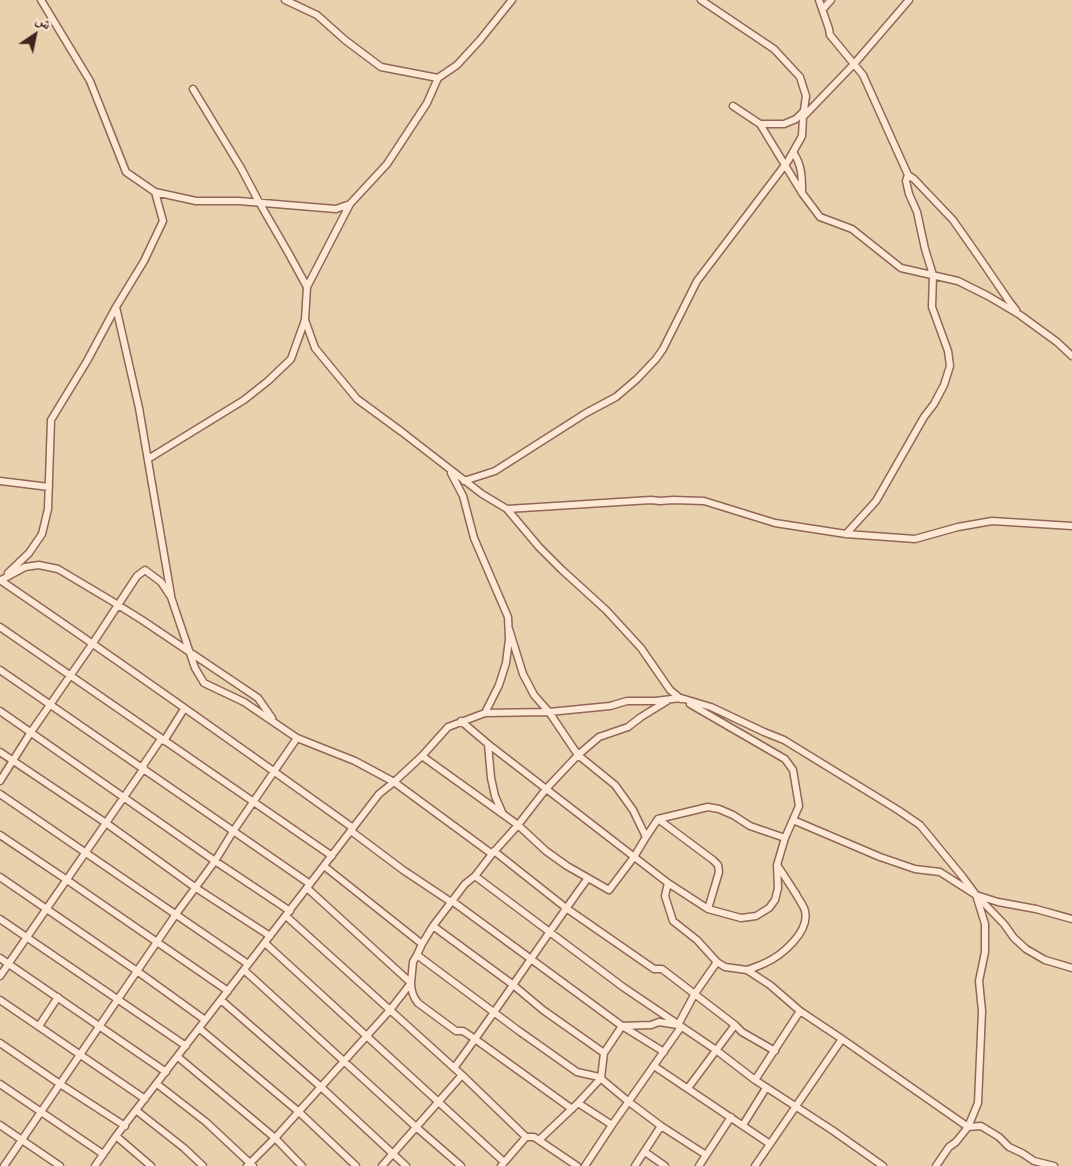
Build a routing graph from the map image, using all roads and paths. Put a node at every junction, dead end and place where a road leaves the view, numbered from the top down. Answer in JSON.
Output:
{"nodes":[{"id":1,"x":41,"y":0,"type":"edge"},
{"id":2,"x":285,"y":0,"type":"edge"},
{"id":3,"x":512,"y":0,"type":"edge"},
{"id":4,"x":701,"y":0,"type":"edge"},
{"id":5,"x":819,"y":0,"type":"edge"},
{"id":6,"x":831,"y":0,"type":"edge"},
{"id":7,"x":909,"y":0,"type":"edge"},
{"id":8,"x":823,"y":9,"type":"junction"},
{"id":9,"x":854,"y":64,"type":"junction"},
{"id":10,"x":438,"y":78,"type":"junction"},
{"id":11,"x":194,"y":89,"type":"dead end"},
{"id":12,"x":734,"y":106,"type":"dead end"},
{"id":13,"x":803,"y":114,"type":"junction"},
{"id":14,"x":760,"y":124,"type":"junction"},
{"id":15,"x":793,"y":152,"type":"junction"},
{"id":16,"x":785,"y":165,"type":"junction"},
{"id":17,"x":908,"y":175,"type":"junction"},
{"id":18,"x":155,"y":192,"type":"junction"},
{"id":19,"x":802,"y":194,"type":"junction"},
{"id":20,"x":259,"y":202,"type":"junction"},
{"id":21,"x":350,"y":204,"type":"junction"},
{"id":22,"x":933,"y":275,"type":"junction"},
{"id":23,"x":307,"y":288,"type":"junction"},
{"id":24,"x":116,"y":307,"type":"junction"},
{"id":25,"x":1020,"y":315,"type":"junction"},
{"id":26,"x":305,"y":320,"type":"junction"},
{"id":27,"x":1072,"y":356,"type":"edge"},
{"id":28,"x":148,"y":459,"type":"junction"},
{"id":29,"x":449,"y":470,"type":"junction"},
{"id":30,"x":0,"y":481,"type":"edge"},
{"id":31,"x":464,"y":482,"type":"junction"},
{"id":32,"x":49,"y":487,"type":"junction"},
{"id":33,"x":507,"y":508,"type":"junction"},
{"id":34,"x":1072,"y":526,"type":"edge"},
{"id":35,"x":846,"y":534,"type":"junction"},
{"id":36,"x":0,"y":581,"type":"edge"},
{"id":37,"x":171,"y":597,"type":"junction"},
{"id":38,"x":118,"y":605,"type":"junction"},
{"id":39,"x":0,"y":628,"type":"edge"},
{"id":40,"x":509,"y":629,"type":"junction"},
{"id":41,"x":93,"y":643,"type":"junction"},
{"id":42,"x":190,"y":652,"type":"junction"},
{"id":43,"x":0,"y":670,"type":"edge"},
{"id":44,"x":70,"y":676,"type":"junction"},
{"id":45,"x":681,"y":698,"type":"junction"},
{"id":46,"x":668,"y":700,"type":"junction"},
{"id":47,"x":51,"y":705,"type":"junction"},
{"id":48,"x":184,"y":709,"type":"junction"},
{"id":49,"x":0,"y":711,"type":"edge"},
{"id":50,"x":549,"y":712,"type":"junction"},
{"id":51,"x":484,"y":713,"type":"junction"},
{"id":52,"x":461,"y":721,"type":"junction"},
{"id":53,"x":277,"y":724,"type":"junction"},
{"id":54,"x":31,"y":732,"type":"junction"},
{"id":55,"x":297,"y":738,"type":"junction"},
{"id":56,"x":162,"y":740,"type":"junction"},
{"id":57,"x":488,"y":744,"type":"junction"},
{"id":58,"x":0,"y":752,"type":"edge"},
{"id":59,"x":578,"y":755,"type":"junction"},
{"id":60,"x":422,"y":756,"type":"junction"},
{"id":61,"x":13,"y":762,"type":"junction"},
{"id":62,"x":143,"y":768,"type":"junction"},
{"id":63,"x":274,"y":771,"type":"junction"},
{"id":64,"x":0,"y":781,"type":"edge"},
{"id":65,"x":394,"y":782,"type":"junction"},
{"id":66,"x":546,"y":789,"type":"junction"},
{"id":67,"x":0,"y":794,"type":"edge"},
{"id":68,"x":124,"y":797,"type":"junction"},
{"id":69,"x":254,"y":802,"type":"junction"},
{"id":70,"x":502,"y":813,"type":"junction"},
{"id":71,"x":658,"y":819,"type":"junction"},
{"id":72,"x":793,"y":820,"type":"junction"},
{"id":73,"x":106,"y":823,"type":"junction"},
{"id":74,"x":518,"y":825,"type":"junction"},
{"id":75,"x":352,"y":829,"type":"junction"},
{"id":76,"x":234,"y":830,"type":"junction"},
{"id":77,"x":0,"y":835,"type":"edge"},
{"id":78,"x":646,"y":837,"type":"junction"},
{"id":79,"x":785,"y":838,"type":"junction"},
{"id":80,"x":86,"y":852,"type":"junction"},
{"id":81,"x":493,"y":852,"type":"junction"},
{"id":82,"x":332,"y":856,"type":"junction"},
{"id":83,"x":634,"y":857,"type":"junction"},
{"id":84,"x":215,"y":860,"type":"junction"},
{"id":85,"x":777,"y":865,"type":"junction"},
{"id":86,"x":324,"y":866,"type":"junction"},
{"id":87,"x":475,"y":876,"type":"junction"},
{"id":88,"x":0,"y":877,"type":"edge"},
{"id":89,"x":588,"y":878,"type":"junction"},
{"id":90,"x":67,"y":880,"type":"junction"},
{"id":91,"x":668,"y":883,"type":"junction"},
{"id":92,"x":308,"y":886,"type":"junction"},
{"id":93,"x":196,"y":888,"type":"junction"},
{"id":94,"x":976,"y":895,"type":"junction"},
{"id":95,"x":452,"y":902,"type":"junction"},
{"id":96,"x":566,"y":908,"type":"junction"},
{"id":97,"x":46,"y":909,"type":"junction"},
{"id":98,"x":708,"y":909,"type":"junction"},
{"id":99,"x":288,"y":913,"type":"junction"},
{"id":100,"x":176,"y":914,"type":"junction"},
{"id":101,"x":0,"y":919,"type":"edge"},
{"id":102,"x":1072,"y":919,"type":"edge"},
{"id":103,"x":433,"y":926,"type":"junction"},
{"id":104,"x":549,"y":931,"type":"junction"},
{"id":105,"x":270,"y":936,"type":"junction"},
{"id":106,"x":27,"y":937,"type":"junction"},
{"id":107,"x":158,"y":942,"type":"junction"},
{"id":108,"x":265,"y":943,"type":"junction"},
{"id":109,"x":422,"y":944,"type":"junction"},
{"id":110,"x":418,"y":956,"type":"junction"},
{"id":111,"x":0,"y":958,"type":"edge"},
{"id":112,"x":530,"y":959,"type":"junction"},
{"id":113,"x":717,"y":962,"type":"junction"},
{"id":114,"x":9,"y":964,"type":"junction"},
{"id":115,"x":246,"y":967,"type":"junction"},
{"id":116,"x":1072,"y":968,"type":"edge"},
{"id":117,"x":746,"y":970,"type":"junction"},
{"id":118,"x":138,"y":971,"type":"junction"},
{"id":119,"x":0,"y":976,"type":"edge"},
{"id":120,"x":411,"y":983,"type":"junction"},
{"id":121,"x":512,"y":984,"type":"junction"},
{"id":122,"x":228,"y":991,"type":"junction"},
{"id":123,"x":694,"y":995,"type":"junction"},
{"id":124,"x":58,"y":998,"type":"junction"},
{"id":125,"x":0,"y":1000,"type":"edge"},
{"id":126,"x":118,"y":1000,"type":"junction"},
{"id":127,"x":221,"y":1000,"type":"junction"},
{"id":128,"x":390,"y":1010,"type":"junction"},
{"id":129,"x":800,"y":1011,"type":"junction"},
{"id":130,"x":494,"y":1012,"type":"junction"},
{"id":131,"x":206,"y":1020,"type":"junction"},
{"id":132,"x":735,"y":1025,"type":"junction"},
{"id":133,"x":39,"y":1026,"type":"junction"},
{"id":134,"x":100,"y":1026,"type":"junction"},
{"id":135,"x":622,"y":1026,"type":"junction"},
{"id":136,"x":680,"y":1026,"type":"junction"},
{"id":137,"x":200,"y":1028,"type":"junction"},
{"id":138,"x":367,"y":1036,"type":"junction"},
{"id":139,"x":475,"y":1039,"type":"junction"},
{"id":140,"x":842,"y":1039,"type":"junction"},
{"id":141,"x":0,"y":1043,"type":"edge"},
{"id":142,"x":186,"y":1046,"type":"junction"},
{"id":143,"x":716,"y":1050,"type":"junction"},
{"id":144,"x":774,"y":1051,"type":"junction"},
{"id":145,"x":664,"y":1052,"type":"junction"},
{"id":146,"x":604,"y":1053,"type":"junction"},
{"id":147,"x":80,"y":1054,"type":"junction"},
{"id":148,"x":178,"y":1057,"type":"junction"},
{"id":149,"x":345,"y":1061,"type":"junction"},
{"id":150,"x":654,"y":1066,"type":"junction"},
{"id":151,"x":454,"y":1068,"type":"junction"},
{"id":152,"x":166,"y":1072,"type":"junction"},
{"id":153,"x":462,"y":1075,"type":"junction"},
{"id":154,"x":601,"y":1078,"type":"junction"},
{"id":155,"x":754,"y":1080,"type":"junction"},
{"id":156,"x":0,"y":1084,"type":"edge"},
{"id":157,"x":60,"y":1084,"type":"junction"},
{"id":158,"x":157,"y":1084,"type":"junction"},
{"id":159,"x":321,"y":1087,"type":"junction"},
{"id":160,"x":688,"y":1088,"type":"junction"},
{"id":161,"x":766,"y":1088,"type":"junction"},
{"id":162,"x":145,"y":1099,"type":"junction"},
{"id":163,"x":438,"y":1101,"type":"junction"},
{"id":164,"x":629,"y":1102,"type":"junction"},
{"id":165,"x":578,"y":1103,"type":"junction"},
{"id":166,"x":796,"y":1106,"type":"junction"},
{"id":167,"x":572,"y":1109,"type":"junction"},
{"id":168,"x":137,"y":1110,"type":"junction"},
{"id":169,"x":41,"y":1112,"type":"junction"},
{"id":170,"x":299,"y":1112,"type":"junction"},
{"id":171,"x":731,"y":1118,"type":"junction"},
{"id":172,"x":0,"y":1125,"type":"edge"},
{"id":173,"x":612,"y":1125,"type":"junction"},
{"id":174,"x":742,"y":1125,"type":"junction"},
{"id":175,"x":125,"y":1126,"type":"junction"},
{"id":176,"x":661,"y":1126,"type":"junction"},
{"id":177,"x":968,"y":1126,"type":"junction"},
{"id":178,"x":416,"y":1127,"type":"junction"},
{"id":179,"x":116,"y":1136,"type":"junction"},
{"id":180,"x":526,"y":1137,"type":"junction"},
{"id":181,"x":275,"y":1138,"type":"junction"},
{"id":182,"x":22,"y":1140,"type":"junction"},
{"id":183,"x":539,"y":1140,"type":"junction"},
{"id":184,"x":770,"y":1144,"type":"junction"},
{"id":185,"x":645,"y":1152,"type":"junction"},
{"id":186,"x":393,"y":1153,"type":"junction"},
{"id":187,"x":103,"y":1154,"type":"junction"},
{"id":188,"x":706,"y":1155,"type":"junction"},
{"id":189,"x":503,"y":1164,"type":"edge"},
{"id":190,"x":250,"y":1165,"type":"edge"},
{"id":191,"x":4,"y":1166,"type":"edge"},
{"id":192,"x":60,"y":1166,"type":"edge"},
{"id":193,"x":96,"y":1166,"type":"edge"},
{"id":194,"x":151,"y":1166,"type":"edge"},
{"id":195,"x":204,"y":1166,"type":"edge"},
{"id":196,"x":302,"y":1166,"type":"edge"},
{"id":197,"x":356,"y":1166,"type":"edge"},
{"id":198,"x":382,"y":1166,"type":"edge"},
{"id":199,"x":406,"y":1166,"type":"edge"},
{"id":200,"x":461,"y":1166,"type":"edge"},
{"id":201,"x":577,"y":1166,"type":"edge"},
{"id":202,"x":585,"y":1166,"type":"edge"},
{"id":203,"x":635,"y":1166,"type":"edge"},
{"id":204,"x":665,"y":1166,"type":"edge"},
{"id":205,"x":699,"y":1166,"type":"edge"},
{"id":206,"x":755,"y":1166,"type":"edge"},
{"id":207,"x":883,"y":1166,"type":"edge"},
{"id":208,"x":936,"y":1166,"type":"edge"},
{"id":209,"x":1054,"y":1166,"type":"edge"}],
"edges":[{"from":1,"to":18,"type":"street"},
{"from":2,"to":10,"type":"street"},
{"from":3,"to":10,"type":"street"},
{"from":4,"to":13,"type":"street"},
{"from":5,"to":8,"type":"street"},
{"from":6,"to":8,"type":"street"},
{"from":7,"to":9,"type":"street"},
{"from":8,"to":9,"type":"street"},
{"from":9,"to":13,"type":"street"},
{"from":9,"to":17,"type":"street"},
{"from":10,"to":21,"type":"street"},
{"from":11,"to":20,"type":"street"},
{"from":12,"to":14,"type":"street"},
{"from":13,"to":14,"type":"street"},
{"from":13,"to":15,"type":"street"},
{"from":14,"to":16,"type":"street"},
{"from":15,"to":16,"type":"street"},
{"from":15,"to":19,"type":"street"},
{"from":16,"to":19,"type":"street"},
{"from":16,"to":31,"type":"street"},
{"from":17,"to":22,"type":"street"},
{"from":17,"to":25,"type":"street"},
{"from":18,"to":20,"type":"street"},
{"from":18,"to":24,"type":"street"},
{"from":19,"to":22,"type":"street"},
{"from":20,"to":21,"type":"street"},
{"from":20,"to":23,"type":"street"},
{"from":21,"to":23,"type":"street"},
{"from":22,"to":25,"type":"street"},
{"from":22,"to":35,"type":"street"},
{"from":23,"to":26,"type":"street"},
{"from":24,"to":28,"type":"street"},
{"from":24,"to":32,"type":"street"},
{"from":25,"to":27,"type":"street"},
{"from":26,"to":28,"type":"street"},
{"from":26,"to":29,"type":"street"},
{"from":28,"to":37,"type":"street"},
{"from":29,"to":31,"type":"street"},
{"from":29,"to":40,"type":"street"},
{"from":30,"to":32,"type":"street"},
{"from":31,"to":33,"type":"street"},
{"from":32,"to":36,"type":"street"},
{"from":33,"to":35,"type":"street"},
{"from":33,"to":45,"type":"street"},
{"from":34,"to":35,"type":"street"},
{"from":36,"to":38,"type":"street"},
{"from":36,"to":41,"type":"street"},
{"from":37,"to":38,"type":"street"},
{"from":37,"to":42,"type":"street"},
{"from":38,"to":41,"type":"street"},
{"from":38,"to":42,"type":"street"},
{"from":39,"to":44,"type":"street"},
{"from":40,"to":50,"type":"street"},
{"from":40,"to":51,"type":"street"},
{"from":41,"to":44,"type":"street"},
{"from":41,"to":48,"type":"street"},
{"from":42,"to":53,"type":"street"},
{"from":42,"to":53,"type":"street"},
{"from":43,"to":47,"type":"street"},
{"from":44,"to":47,"type":"street"},
{"from":44,"to":56,"type":"street"},
{"from":45,"to":46,"type":"street"},
{"from":45,"to":72,"type":"street"},
{"from":45,"to":94,"type":"street"},
{"from":46,"to":50,"type":"street"},
{"from":46,"to":59,"type":"street"},
{"from":47,"to":54,"type":"street"},
{"from":47,"to":62,"type":"street"},
{"from":48,"to":56,"type":"street"},
{"from":48,"to":63,"type":"street"},
{"from":49,"to":54,"type":"street"},
{"from":50,"to":51,"type":"street"},
{"from":50,"to":59,"type":"street"},
{"from":51,"to":52,"type":"street"},
{"from":52,"to":57,"type":"street"},
{"from":52,"to":60,"type":"street"},
{"from":53,"to":55,"type":"street"},
{"from":54,"to":61,"type":"street"},
{"from":54,"to":68,"type":"street"},
{"from":55,"to":63,"type":"street"},
{"from":55,"to":65,"type":"street"},
{"from":56,"to":62,"type":"street"},
{"from":56,"to":69,"type":"street"},
{"from":57,"to":66,"type":"street"},
{"from":57,"to":70,"type":"street"},
{"from":58,"to":61,"type":"street"},
{"from":59,"to":66,"type":"street"},
{"from":59,"to":78,"type":"street"},
{"from":60,"to":65,"type":"street"},
{"from":60,"to":70,"type":"street"},
{"from":61,"to":64,"type":"street"},
{"from":61,"to":73,"type":"street"},
{"from":62,"to":68,"type":"street"},
{"from":62,"to":76,"type":"street"},
{"from":63,"to":69,"type":"street"},
{"from":63,"to":75,"type":"street"},
{"from":65,"to":75,"type":"street"},
{"from":65,"to":81,"type":"street"},
{"from":66,"to":74,"type":"street"},
{"from":66,"to":83,"type":"street"},
{"from":67,"to":80,"type":"street"},
{"from":68,"to":73,"type":"street"},
{"from":68,"to":84,"type":"street"},
{"from":69,"to":76,"type":"street"},
{"from":69,"to":82,"type":"street"},
{"from":70,"to":74,"type":"street"},
{"from":71,"to":78,"type":"street"},
{"from":71,"to":79,"type":"street"},
{"from":71,"to":98,"type":"street"},
{"from":72,"to":79,"type":"street"},
{"from":72,"to":94,"type":"street"},
{"from":73,"to":80,"type":"street"},
{"from":73,"to":93,"type":"street"},
{"from":74,"to":81,"type":"street"},
{"from":74,"to":89,"type":"street"},
{"from":75,"to":82,"type":"street"},
{"from":75,"to":95,"type":"street"},
{"from":76,"to":84,"type":"street"},
{"from":76,"to":92,"type":"street"},
{"from":77,"to":90,"type":"street"},
{"from":78,"to":83,"type":"street"},
{"from":79,"to":85,"type":"street"},
{"from":80,"to":90,"type":"street"},
{"from":80,"to":100,"type":"street"},
{"from":81,"to":87,"type":"street"},
{"from":81,"to":96,"type":"street"},
{"from":82,"to":86,"type":"street"},
{"from":83,"to":89,"type":"street"},
{"from":83,"to":91,"type":"street"},
{"from":84,"to":93,"type":"street"},
{"from":84,"to":99,"type":"street"},
{"from":85,"to":98,"type":"street"},
{"from":85,"to":117,"type":"street"},
{"from":86,"to":92,"type":"street"},
{"from":86,"to":109,"type":"street"},
{"from":87,"to":95,"type":"street"},
{"from":87,"to":104,"type":"street"},
{"from":88,"to":97,"type":"street"},
{"from":89,"to":96,"type":"street"},
{"from":90,"to":97,"type":"street"},
{"from":90,"to":107,"type":"street"},
{"from":91,"to":98,"type":"street"},
{"from":91,"to":113,"type":"street"},
{"from":92,"to":99,"type":"street"},
{"from":92,"to":120,"type":"street"},
{"from":93,"to":100,"type":"street"},
{"from":93,"to":105,"type":"street"},
{"from":94,"to":102,"type":"street"},
{"from":94,"to":116,"type":"street"},
{"from":94,"to":177,"type":"street"},
{"from":95,"to":103,"type":"street"},
{"from":95,"to":112,"type":"street"},
{"from":96,"to":104,"type":"street"},
{"from":96,"to":123,"type":"street"},
{"from":97,"to":106,"type":"street"},
{"from":97,"to":118,"type":"street"},
{"from":99,"to":105,"type":"street"},
{"from":99,"to":128,"type":"street"},
{"from":100,"to":107,"type":"street"},
{"from":100,"to":115,"type":"street"},
{"from":101,"to":106,"type":"street"},
{"from":103,"to":109,"type":"street"},
{"from":103,"to":121,"type":"street"},
{"from":104,"to":112,"type":"street"},
{"from":104,"to":136,"type":"street"},
{"from":105,"to":108,"type":"street"},
{"from":106,"to":114,"type":"street"},
{"from":106,"to":126,"type":"street"},
{"from":107,"to":118,"type":"street"},
{"from":107,"to":122,"type":"street"},
{"from":108,"to":115,"type":"street"},
{"from":108,"to":138,"type":"street"},
{"from":109,"to":110,"type":"street"},
{"from":110,"to":120,"type":"street"},
{"from":110,"to":130,"type":"street"},
{"from":111,"to":114,"type":"street"},
{"from":112,"to":121,"type":"street"},
{"from":112,"to":135,"type":"street"},
{"from":113,"to":117,"type":"street"},
{"from":113,"to":123,"type":"street"},
{"from":114,"to":119,"type":"street"},
{"from":114,"to":124,"type":"street"},
{"from":115,"to":122,"type":"street"},
{"from":115,"to":149,"type":"street"},
{"from":117,"to":129,"type":"street"},
{"from":118,"to":126,"type":"street"},
{"from":118,"to":131,"type":"street"},
{"from":120,"to":128,"type":"street"},
{"from":120,"to":139,"type":"street"},
{"from":121,"to":130,"type":"street"},
{"from":121,"to":146,"type":"street"},
{"from":122,"to":127,"type":"street"},
{"from":123,"to":132,"type":"street"},
{"from":123,"to":136,"type":"street"},
{"from":124,"to":133,"type":"street"},
{"from":124,"to":134,"type":"street"},
{"from":125,"to":133,"type":"street"},
{"from":126,"to":134,"type":"street"},
{"from":126,"to":142,"type":"street"},
{"from":127,"to":131,"type":"street"},
{"from":127,"to":159,"type":"street"},
{"from":128,"to":138,"type":"street"},
{"from":128,"to":151,"type":"street"},
{"from":129,"to":140,"type":"street"},
{"from":129,"to":144,"type":"street"},
{"from":130,"to":139,"type":"street"},
{"from":130,"to":154,"type":"street"},
{"from":131,"to":137,"type":"street"},
{"from":132,"to":143,"type":"street"},
{"from":132,"to":144,"type":"street"},
{"from":133,"to":147,"type":"street"},
{"from":134,"to":147,"type":"street"},
{"from":134,"to":152,"type":"street"},
{"from":135,"to":136,"type":"street"},
{"from":135,"to":145,"type":"street"},
{"from":135,"to":146,"type":"street"},
{"from":136,"to":143,"type":"street"},
{"from":136,"to":145,"type":"street"},
{"from":137,"to":142,"type":"street"},
{"from":137,"to":170,"type":"street"},
{"from":138,"to":149,"type":"street"},
{"from":138,"to":163,"type":"street"},
{"from":139,"to":151,"type":"street"},
{"from":139,"to":167,"type":"street"},
{"from":140,"to":166,"type":"street"},
{"from":140,"to":177,"type":"street"},
{"from":141,"to":157,"type":"street"},
{"from":142,"to":148,"type":"street"},
{"from":143,"to":155,"type":"street"},
{"from":143,"to":160,"type":"street"},
{"from":144,"to":155,"type":"street"},
{"from":145,"to":150,"type":"street"},
{"from":146,"to":154,"type":"street"},
{"from":147,"to":157,"type":"street"},
{"from":147,"to":162,"type":"street"},
{"from":148,"to":152,"type":"street"},
{"from":148,"to":181,"type":"street"},
{"from":149,"to":159,"type":"street"},
{"from":149,"to":178,"type":"street"},
{"from":150,"to":160,"type":"street"},
{"from":150,"to":164,"type":"street"},
{"from":151,"to":153,"type":"street"},
{"from":152,"to":158,"type":"street"},
{"from":153,"to":163,"type":"street"},
{"from":153,"to":180,"type":"street"},
{"from":154,"to":164,"type":"street"},
{"from":154,"to":165,"type":"street"},
{"from":155,"to":161,"type":"street"},
{"from":156,"to":169,"type":"street"},
{"from":157,"to":169,"type":"street"},
{"from":157,"to":175,"type":"street"},
{"from":158,"to":162,"type":"street"},
{"from":158,"to":190,"type":"street"},
{"from":159,"to":170,"type":"street"},
{"from":159,"to":186,"type":"street"},
{"from":160,"to":171,"type":"street"},
{"from":161,"to":166,"type":"street"},
{"from":161,"to":174,"type":"street"},
{"from":162,"to":168,"type":"street"},
{"from":163,"to":178,"type":"street"},
{"from":163,"to":189,"type":"street"},
{"from":164,"to":173,"type":"street"},
{"from":164,"to":176,"type":"street"},
{"from":165,"to":167,"type":"street"},
{"from":165,"to":173,"type":"street"},
{"from":166,"to":184,"type":"street"},
{"from":166,"to":207,"type":"street"},
{"from":167,"to":183,"type":"street"},
{"from":168,"to":175,"type":"street"},
{"from":168,"to":195,"type":"street"},
{"from":169,"to":182,"type":"street"},
{"from":169,"to":187,"type":"street"},
{"from":170,"to":181,"type":"street"},
{"from":170,"to":197,"type":"street"},
{"from":171,"to":174,"type":"street"},
{"from":171,"to":188,"type":"street"},
{"from":172,"to":182,"type":"street"},
{"from":173,"to":202,"type":"street"},
{"from":174,"to":184,"type":"street"},
{"from":175,"to":179,"type":"street"},
{"from":176,"to":185,"type":"street"},
{"from":176,"to":188,"type":"street"},
{"from":177,"to":208,"type":"street"},
{"from":177,"to":209,"type":"street"},
{"from":178,"to":186,"type":"street"},
{"from":178,"to":200,"type":"street"},
{"from":179,"to":187,"type":"street"},
{"from":179,"to":194,"type":"street"},
{"from":180,"to":183,"type":"street"},
{"from":180,"to":189,"type":"street"},
{"from":181,"to":190,"type":"street"},
{"from":181,"to":196,"type":"street"},
{"from":182,"to":191,"type":"street"},
{"from":182,"to":192,"type":"street"},
{"from":183,"to":201,"type":"street"},
{"from":184,"to":206,"type":"street"},
{"from":185,"to":203,"type":"street"},
{"from":185,"to":204,"type":"street"},
{"from":186,"to":198,"type":"street"},
{"from":186,"to":199,"type":"street"},
{"from":187,"to":193,"type":"street"},
{"from":188,"to":205,"type":"street"}]}
